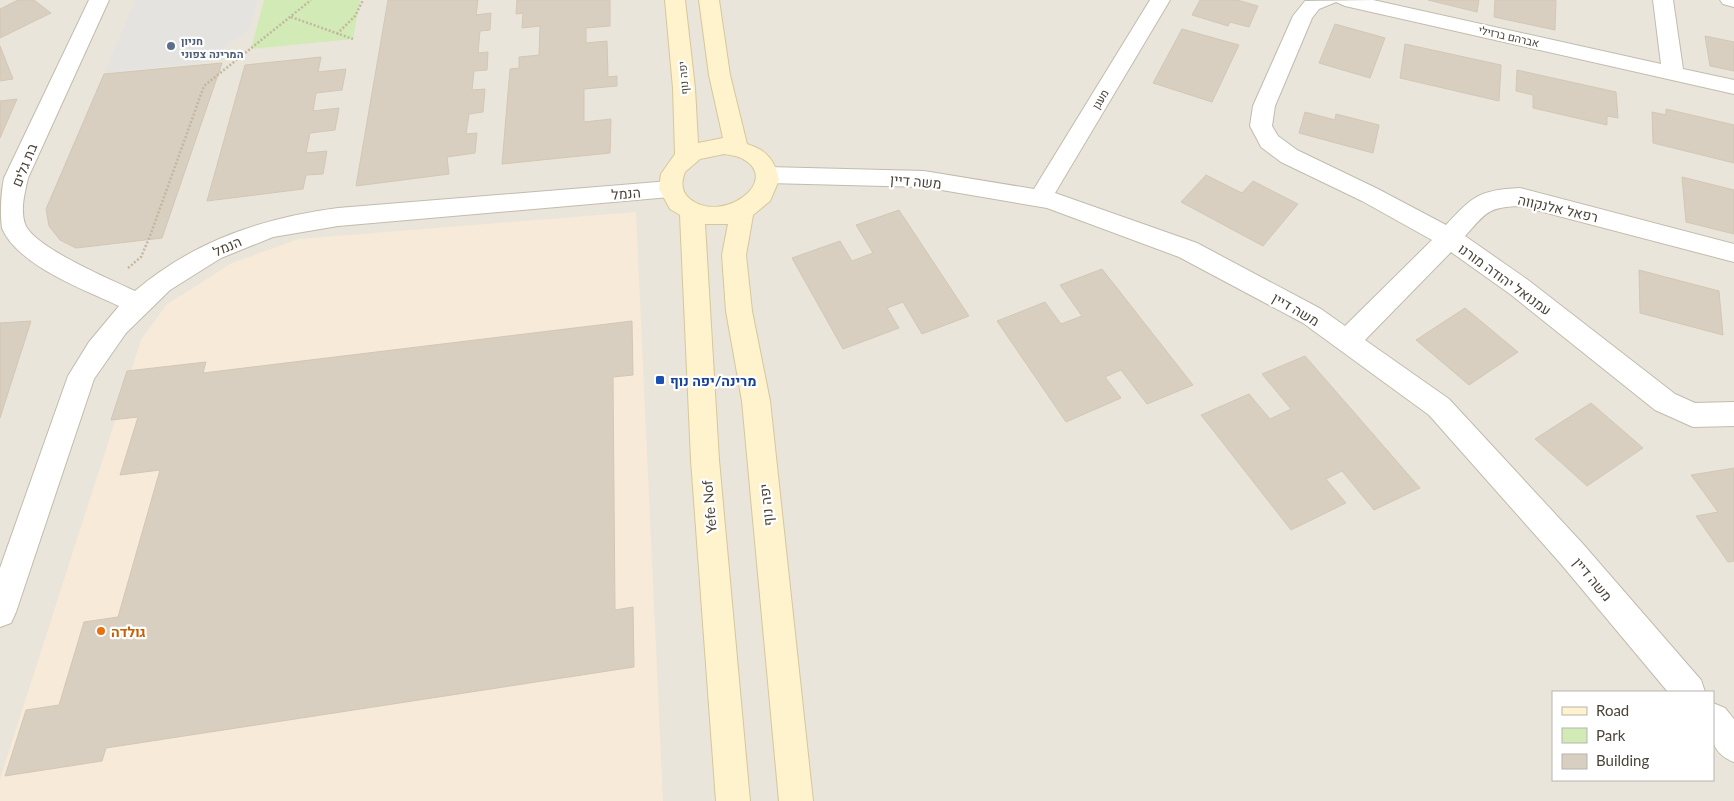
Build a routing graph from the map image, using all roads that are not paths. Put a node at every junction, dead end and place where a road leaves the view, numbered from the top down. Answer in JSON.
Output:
{"nodes":[{"id":1,"x":99,"y":0,"type":"edge"},
{"id":2,"x":674,"y":0,"type":"edge"},
{"id":3,"x":709,"y":0,"type":"edge"},
{"id":4,"x":1160,"y":0,"type":"edge"},
{"id":5,"x":1328,"y":0,"type":"edge"},
{"id":6,"x":1345,"y":0,"type":"edge"},
{"id":7,"x":1663,"y":0,"type":"edge"},
{"id":8,"x":1730,"y":0,"type":"edge"},
{"id":9,"x":1734,"y":1,"type":"edge"},
{"id":10,"x":1673,"y":73,"type":"junction"},
{"id":11,"x":1734,"y":87,"type":"edge"},
{"id":12,"x":737,"y":148,"type":"junction"},
{"id":13,"x":687,"y":156,"type":"junction"},
{"id":14,"x":768,"y":175,"type":"junction"},
{"id":15,"x":670,"y":189,"type":"junction"},
{"id":16,"x":1040,"y":198,"type":"junction"},
{"id":17,"x":742,"y":211,"type":"junction"},
{"id":18,"x":692,"y":213,"type":"junction"},
{"id":19,"x":1449,"y":238,"type":"junction"},
{"id":20,"x":1734,"y":253,"type":"edge"},
{"id":21,"x":137,"y":303,"type":"junction"},
{"id":22,"x":1347,"y":341,"type":"junction"},
{"id":23,"x":1734,"y":414,"type":"edge"},
{"id":24,"x":0,"y":612,"type":"edge"},
{"id":25,"x":1688,"y":691,"type":"edge"},
{"id":26,"x":1714,"y":721,"type":"edge"},
{"id":27,"x":1734,"y":745,"type":"edge"},
{"id":28,"x":733,"y":801,"type":"edge"},
{"id":29,"x":796,"y":801,"type":"edge"}],
"edges":[{"from":1,"to":21,"type":"street","name":"בת גלים"},
{"from":2,"to":13,"type":"main road","name":"יפה נוף"},
{"from":3,"to":12,"type":"main road"},
{"from":4,"to":16,"type":"street","name":"מעגן"},
{"from":5,"to":19,"type":"street","name":"עמנואל יהודה מורנו"},
{"from":6,"to":10,"type":"street","name":"אברהם ברזילי"},
{"from":7,"to":10,"type":"street"},
{"from":8,"to":9,"type":"street"},
{"from":10,"to":11,"type":"street","name":"אברהם ברזילי"},
{"from":12,"to":13,"type":"main road"},
{"from":12,"to":14,"type":"main road"},
{"from":13,"to":15,"type":"main road"},
{"from":14,"to":16,"type":"street","name":"משה דיין"},
{"from":14,"to":17,"type":"main road"},
{"from":15,"to":18,"type":"main road"},
{"from":15,"to":21,"type":"street","name":"הנמל"},
{"from":16,"to":22,"type":"street","name":"משה דיין"},
{"from":17,"to":18,"type":"main road"},
{"from":17,"to":29,"type":"main road","name":"יפה נוף"},
{"from":18,"to":28,"type":"main road","name":"Yefe Nof"},
{"from":19,"to":20,"type":"street","name":"רפאל אלנקווה"},
{"from":19,"to":22,"type":"street","name":"רפאל אלנקווה"},
{"from":19,"to":23,"type":"street","name":"עמנואל יהודה מורנו"},
{"from":21,"to":24,"type":"street","name":"הנמל"},
{"from":22,"to":25,"type":"street","name":"משה דיין"},
{"from":26,"to":27,"type":"street"}]}
